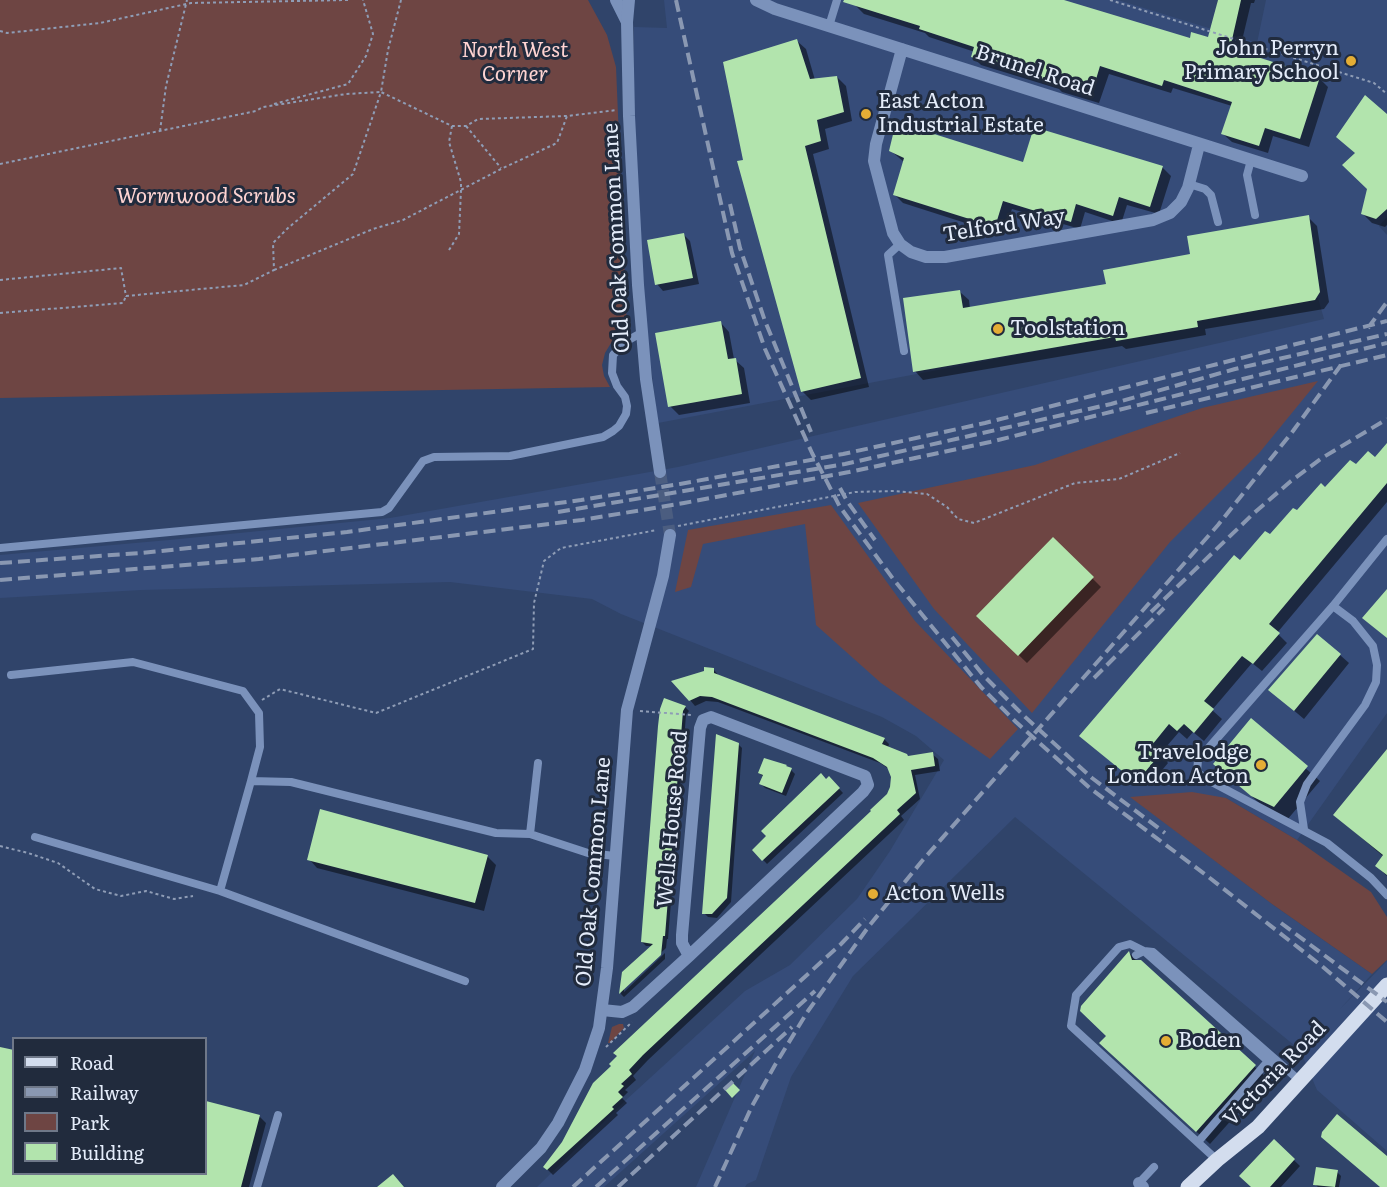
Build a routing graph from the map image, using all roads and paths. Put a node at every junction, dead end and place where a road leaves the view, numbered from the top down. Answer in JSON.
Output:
{"nodes":[{"id":1,"x":188,"y":0,"type":"edge"},
{"id":2,"x":348,"y":0,"type":"edge"},
{"id":3,"x":363,"y":0,"type":"edge"},
{"id":4,"x":401,"y":0,"type":"edge"},
{"id":5,"x":616,"y":0,"type":"edge"},
{"id":6,"x":629,"y":0,"type":"edge"},
{"id":7,"x":756,"y":0,"type":"edge"},
{"id":8,"x":837,"y":0,"type":"edge"},
{"id":9,"x":1110,"y":0,"type":"edge"},
{"id":10,"x":186,"y":4,"type":"junction"},
{"id":11,"x":777,"y":4,"type":"edge"},
{"id":12,"x":627,"y":22,"type":"junction"},
{"id":13,"x":829,"y":26,"type":"junction"},
{"id":14,"x":0,"y":31,"type":"edge"},
{"id":15,"x":902,"y":49,"type":"junction"},
{"id":16,"x":381,"y":92,"type":"junction"},
{"id":17,"x":1387,"y":94,"type":"edge"},
{"id":18,"x":263,"y":107,"type":"junction"},
{"id":19,"x":629,"y":110,"type":"junction"},
{"id":20,"x":567,"y":116,"type":"junction"},
{"id":21,"x":452,"y":126,"type":"junction"},
{"id":22,"x":466,"y":126,"type":"junction"},
{"id":23,"x":160,"y":131,"type":"junction"},
{"id":24,"x":1199,"y":145,"type":"junction"},
{"id":25,"x":1251,"y":160,"type":"junction"},
{"id":26,"x":0,"y":164,"type":"edge"},
{"id":27,"x":501,"y":169,"type":"junction"},
{"id":28,"x":1302,"y":176,"type":"dead end"},
{"id":29,"x":1189,"y":184,"type":"junction"},
{"id":30,"x":460,"y":190,"type":"junction"},
{"id":31,"x":1255,"y":215,"type":"dead end"},
{"id":32,"x":1218,"y":222,"type":"dead end"},
{"id":33,"x":900,"y":244,"type":"junction"},
{"id":34,"x":449,"y":250,"type":"dead end"},
{"id":35,"x":274,"y":270,"type":"junction"},
{"id":36,"x":0,"y":280,"type":"edge"},
{"id":37,"x":126,"y":296,"type":"junction"},
{"id":38,"x":0,"y":313,"type":"edge"},
{"id":39,"x":641,"y":333,"type":"junction"},
{"id":40,"x":904,"y":351,"type":"dead end"},
{"id":41,"x":1180,"y":453,"type":"dead end"},
{"id":42,"x":660,"y":472,"type":"tunnel mouth"},
{"id":43,"x":670,"y":530,"type":"junction"},
{"id":44,"x":1387,"y":539,"type":"edge"},
{"id":45,"x":0,"y":548,"type":"edge"},
{"id":46,"x":1333,"y":606,"type":"junction"},
{"id":47,"x":11,"y":675,"type":"dead end"},
{"id":48,"x":253,"y":705,"type":"junction"},
{"id":49,"x":638,"y":711,"type":"dead end"},
{"id":50,"x":691,"y":715,"type":"dead end"},
{"id":51,"x":538,"y":764,"type":"dead end"},
{"id":52,"x":250,"y":781,"type":"junction"},
{"id":53,"x":1304,"y":830,"type":"junction"},
{"id":54,"x":530,"y":834,"type":"junction"},
{"id":55,"x":35,"y":837,"type":"dead end"},
{"id":56,"x":0,"y":846,"type":"edge"},
{"id":57,"x":615,"y":856,"type":"junction"},
{"id":58,"x":220,"y":891,"type":"junction"},
{"id":59,"x":197,"y":895,"type":"dead end"},
{"id":60,"x":1387,"y":895,"type":"edge"},
{"id":61,"x":1140,"y":953,"type":"junction"},
{"id":62,"x":689,"y":956,"type":"junction"},
{"id":63,"x":465,"y":981,"type":"dead end"},
{"id":64,"x":1387,"y":985,"type":"edge"},
{"id":65,"x":602,"y":1010,"type":"junction"},
{"id":66,"x":634,"y":1020,"type":"dead end"},
{"id":67,"x":606,"y":1048,"type":"dead end"},
{"id":68,"x":1268,"y":1061,"type":"junction"},
{"id":69,"x":1285,"y":1069,"type":"junction"},
{"id":70,"x":1300,"y":1081,"type":"junction"},
{"id":71,"x":278,"y":1114,"type":"dead end"},
{"id":72,"x":1198,"y":1142,"type":"junction"},
{"id":73,"x":1217,"y":1160,"type":"junction"},
{"id":74,"x":1154,"y":1167,"type":"dead end"},
{"id":75,"x":1141,"y":1185,"type":"edge"},
{"id":76,"x":257,"y":1187,"type":"edge"},
{"id":77,"x":502,"y":1187,"type":"edge"},
{"id":78,"x":1188,"y":1187,"type":"edge"}],
"edges":[{"from":1,"to":10,"type":"path"},
{"from":2,"to":10,"type":"path"},
{"from":3,"to":18,"type":"path"},
{"from":4,"to":16,"type":"path"},
{"from":5,"to":12,"type":"street"},
{"from":6,"to":12,"type":"street","name":"Old Oak Common Lane"},
{"from":7,"to":11,"type":"street","name":"Brunel Road"},
{"from":8,"to":13,"type":"lane"},
{"from":9,"to":17,"type":"path"},
{"from":10,"to":14,"type":"path"},
{"from":10,"to":23,"type":"path"},
{"from":11,"to":13,"type":"street","name":"Brunel Road"},
{"from":12,"to":19,"type":"street","name":"Old Oak Common Lane"},
{"from":13,"to":15,"type":"street","name":"Brunel Road"},
{"from":15,"to":24,"type":"street","name":"Brunel Road"},
{"from":15,"to":33,"type":"street"},
{"from":16,"to":18,"type":"path"},
{"from":16,"to":21,"type":"path"},
{"from":16,"to":35,"type":"path"},
{"from":18,"to":23,"type":"path"},
{"from":19,"to":20,"type":"path"},
{"from":19,"to":39,"type":"street","name":"Old Oak Common Lane"},
{"from":20,"to":22,"type":"path"},
{"from":20,"to":27,"type":"path"},
{"from":21,"to":22,"type":"path"},
{"from":21,"to":30,"type":"path"},
{"from":22,"to":27,"type":"path"},
{"from":23,"to":26,"type":"path"},
{"from":24,"to":25,"type":"street","name":"Brunel Road"},
{"from":24,"to":29,"type":"street","name":"Telford Way"},
{"from":25,"to":28,"type":"street","name":"Brunel Road"},
{"from":25,"to":31,"type":"lane"},
{"from":27,"to":30,"type":"path"},
{"from":29,"to":32,"type":"lane"},
{"from":29,"to":33,"type":"street","name":"Telford Way"},
{"from":30,"to":34,"type":"path"},
{"from":30,"to":35,"type":"path"},
{"from":33,"to":40,"type":"lane"},
{"from":35,"to":37,"type":"path"},
{"from":36,"to":37,"type":"path"},
{"from":37,"to":38,"type":"path"},
{"from":39,"to":42,"type":"street","name":"Old Oak Common Lane"},
{"from":39,"to":45,"type":"lane"},
{"from":41,"to":43,"type":"path"},
{"from":43,"to":48,"type":"path"},
{"from":43,"to":57,"type":"street","name":"Old Oak Common Lane"},
{"from":44,"to":46,"type":"lane"},
{"from":46,"to":53,"type":"lane"},
{"from":46,"to":53,"type":"lane"},
{"from":47,"to":48,"type":"lane"},
{"from":48,"to":52,"type":"lane"},
{"from":49,"to":50,"type":"path"},
{"from":51,"to":54,"type":"lane"},
{"from":52,"to":54,"type":"lane"},
{"from":52,"to":58,"type":"lane"},
{"from":53,"to":60,"type":"lane"},
{"from":54,"to":57,"type":"lane"},
{"from":55,"to":58,"type":"lane"},
{"from":56,"to":59,"type":"path"},
{"from":57,"to":65,"type":"street","name":"Old Oak Common Lane"},
{"from":58,"to":63,"type":"lane"},
{"from":61,"to":68,"type":"lane"},
{"from":61,"to":69,"type":"lane"},
{"from":61,"to":72,"type":"lane"},
{"from":62,"to":62,"type":"street","name":"Wells House Road"},
{"from":62,"to":65,"type":"street","name":"Wells House Road"},
{"from":64,"to":70,"type":"main road","name":"Victoria Road"},
{"from":65,"to":77,"type":"street","name":"Old Oak Common Lane"},
{"from":66,"to":67,"type":"path"},
{"from":68,"to":69,"type":"lane"},
{"from":68,"to":72,"type":"lane"},
{"from":69,"to":70,"type":"lane"},
{"from":70,"to":73,"type":"main road","name":"Victoria Road"},
{"from":71,"to":76,"type":"lane"},
{"from":72,"to":73,"type":"lane"},
{"from":73,"to":78,"type":"main road","name":"Victoria Road"},
{"from":74,"to":75,"type":"lane"}]}
